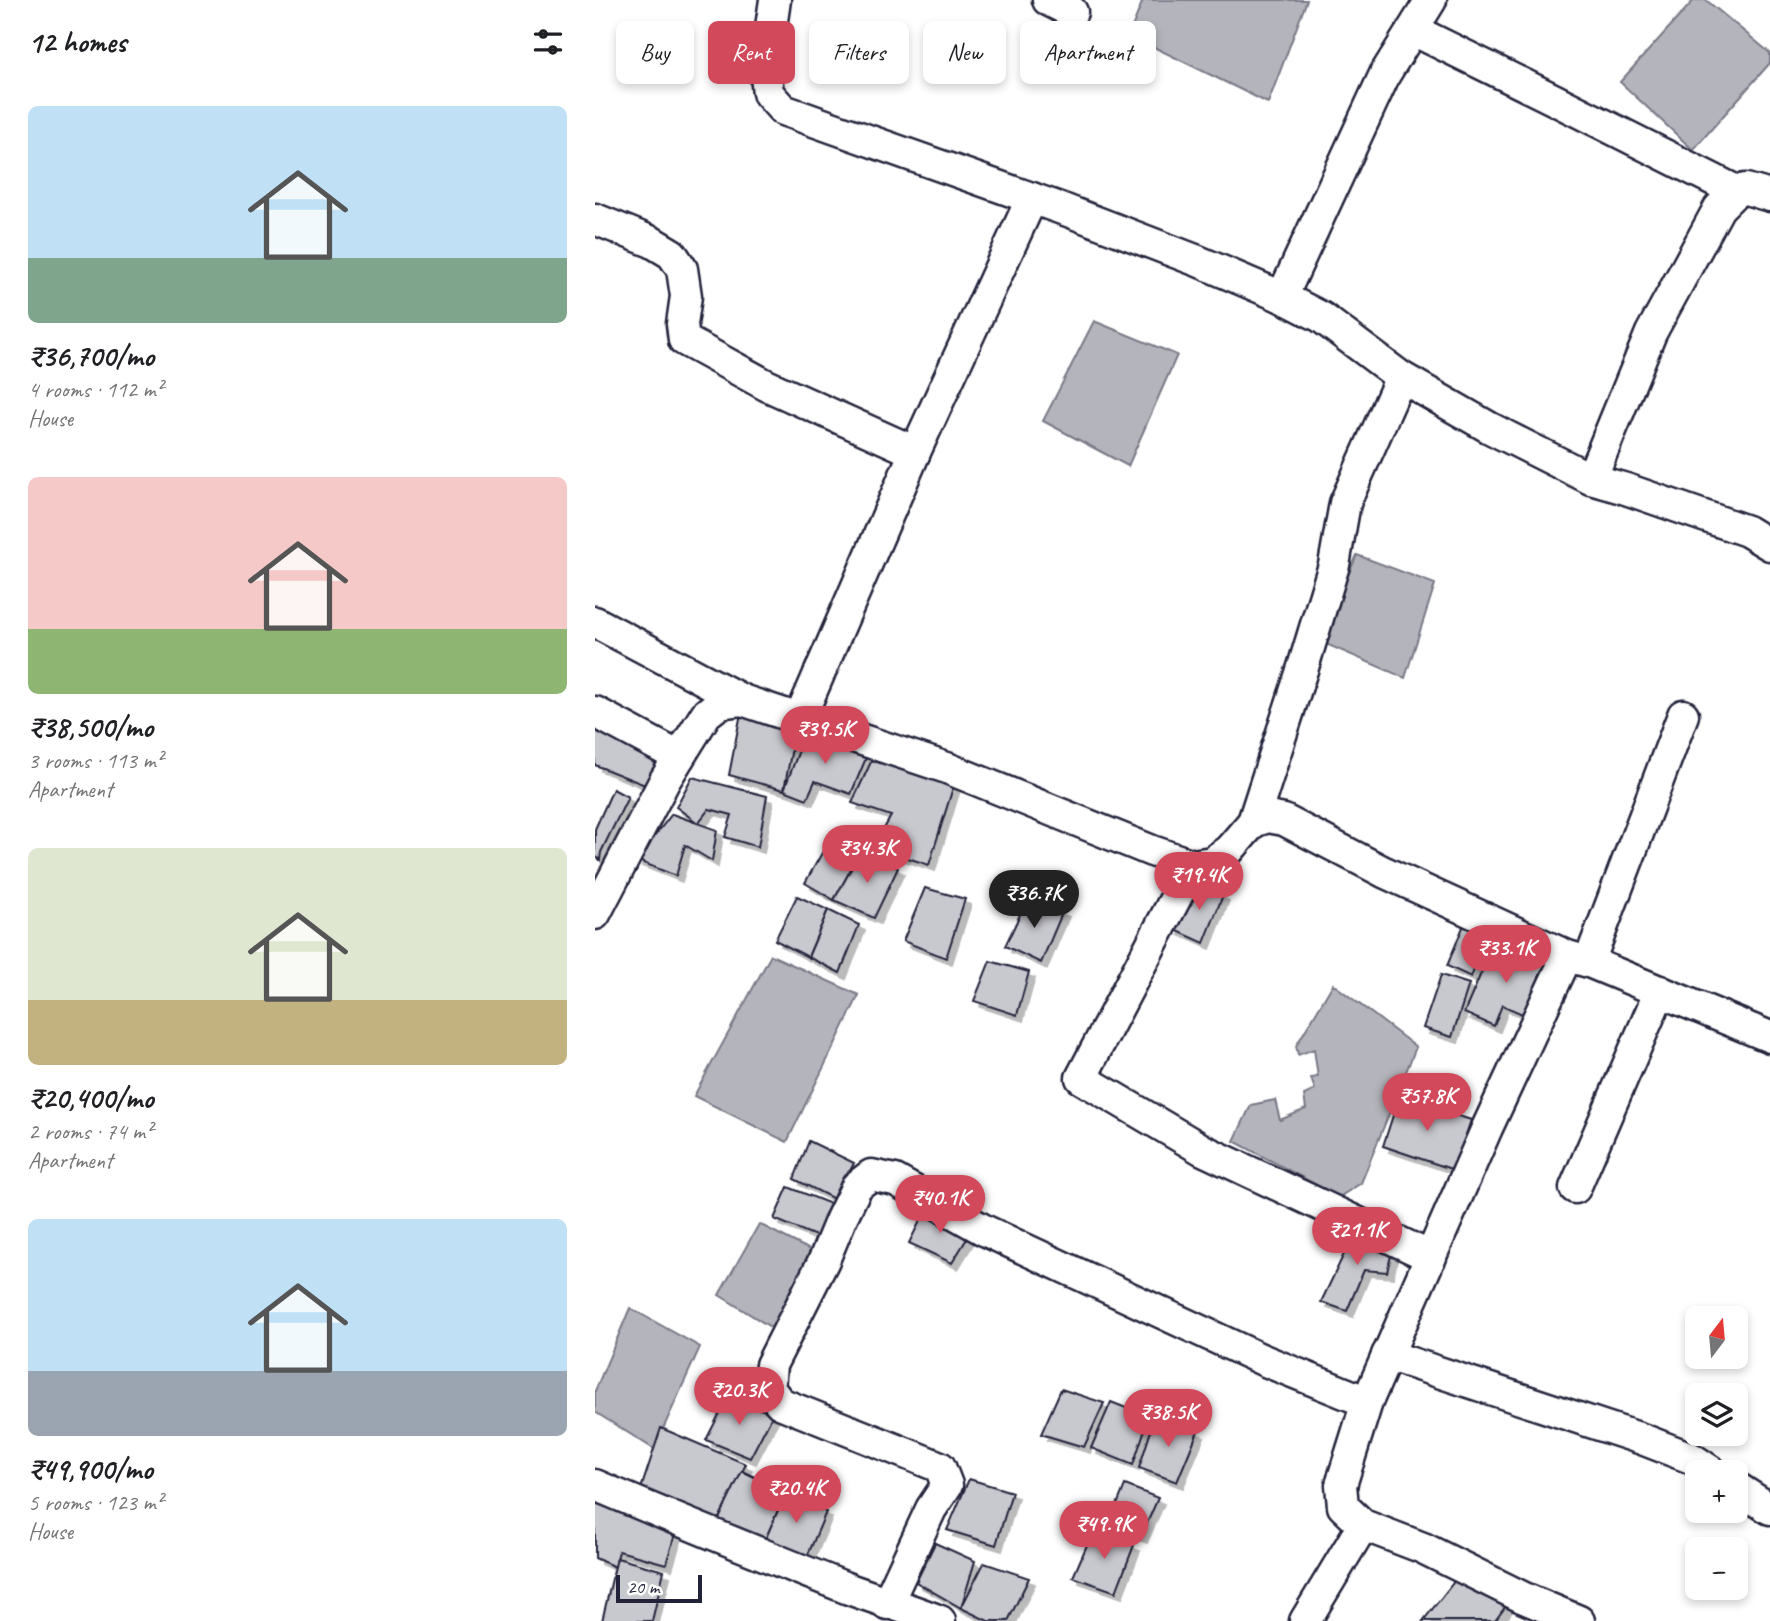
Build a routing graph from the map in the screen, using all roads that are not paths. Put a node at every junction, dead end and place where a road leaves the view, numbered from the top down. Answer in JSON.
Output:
{"nodes":[{"id":1,"x":775,"y":0,"type":"edge"},
{"id":2,"x":1431,"y":0,"type":"edge"},
{"id":3,"x":1413,"y":30,"type":"junction"},
{"id":4,"x":1736,"y":191,"type":"junction"},
{"id":5,"x":1770,"y":196,"type":"edge"},
{"id":6,"x":1033,"y":198,"type":"junction"},
{"id":7,"x":595,"y":219,"type":"edge"},
{"id":8,"x":1282,"y":297,"type":"junction"},
{"id":9,"x":1401,"y":377,"type":"junction"},
{"id":10,"x":915,"y":452,"type":"junction"},
{"id":11,"x":1591,"y":480,"type":"junction"},
{"id":12,"x":1770,"y":545,"type":"edge"},
{"id":13,"x":595,"y":622,"type":"edge"},
{"id":14,"x":741,"y":700,"type":"junction"},
{"id":15,"x":595,"y":712,"type":"edge"},
{"id":16,"x":1683,"y":715,"type":"dead end"},
{"id":17,"x":800,"y":718,"type":"junction"},
{"id":18,"x":679,"y":757,"type":"junction"},
{"id":19,"x":1253,"y":822,"type":"junction"},
{"id":20,"x":1193,"y":865,"type":"junction"},
{"id":21,"x":595,"y":914,"type":"edge"},
{"id":22,"x":1578,"y":959,"type":"junction"},
{"id":23,"x":1660,"y":991,"type":"junction"},
{"id":24,"x":1770,"y":1037,"type":"edge"},
{"id":25,"x":1574,"y":1188,"type":"dead end"},
{"id":26,"x":1431,"y":1257,"type":"junction"},
{"id":27,"x":1387,"y":1355,"type":"junction"},
{"id":28,"x":1367,"y":1402,"type":"junction"},
{"id":29,"x":1694,"y":1460,"type":"edge"},
{"id":30,"x":595,"y":1485,"type":"edge"},
{"id":31,"x":1748,"y":1495,"type":"edge"},
{"id":32,"x":1770,"y":1509,"type":"edge"},
{"id":33,"x":1363,"y":1525,"type":"junction"},
{"id":34,"x":901,"y":1611,"type":"edge"},
{"id":35,"x":940,"y":1621,"type":"edge"},
{"id":36,"x":1305,"y":1621,"type":"edge"},
{"id":37,"x":1579,"y":1621,"type":"edge"}],
"edges":[{"from":1,"to":6,"type":"street"},
{"from":2,"to":3,"type":"street"},
{"from":3,"to":4,"type":"street"},
{"from":3,"to":8,"type":"street"},
{"from":4,"to":5,"type":"street"},
{"from":4,"to":11,"type":"street"},
{"from":6,"to":8,"type":"street"},
{"from":6,"to":10,"type":"street"},
{"from":7,"to":10,"type":"street"},
{"from":8,"to":9,"type":"street"},
{"from":9,"to":11,"type":"street"},
{"from":9,"to":19,"type":"street"},
{"from":10,"to":17,"type":"street"},
{"from":11,"to":12,"type":"street"},
{"from":13,"to":14,"type":"street"},
{"from":14,"to":17,"type":"street"},
{"from":14,"to":18,"type":"street"},
{"from":15,"to":18,"type":"street"},
{"from":16,"to":22,"type":"street"},
{"from":17,"to":20,"type":"street"},
{"from":18,"to":21,"type":"street"},
{"from":19,"to":20,"type":"street"},
{"from":19,"to":22,"type":"street"},
{"from":20,"to":26,"type":"street"},
{"from":22,"to":23,"type":"street"},
{"from":22,"to":26,"type":"street"},
{"from":23,"to":24,"type":"street"},
{"from":23,"to":25,"type":"street"},
{"from":26,"to":27,"type":"street"},
{"from":27,"to":28,"type":"street"},
{"from":27,"to":29,"type":"street"},
{"from":28,"to":33,"type":"street"},
{"from":28,"to":34,"type":"street"},
{"from":30,"to":34,"type":"street"},
{"from":31,"to":32,"type":"street"},
{"from":33,"to":36,"type":"street"},
{"from":33,"to":37,"type":"street"},
{"from":34,"to":35,"type":"street"}]}
